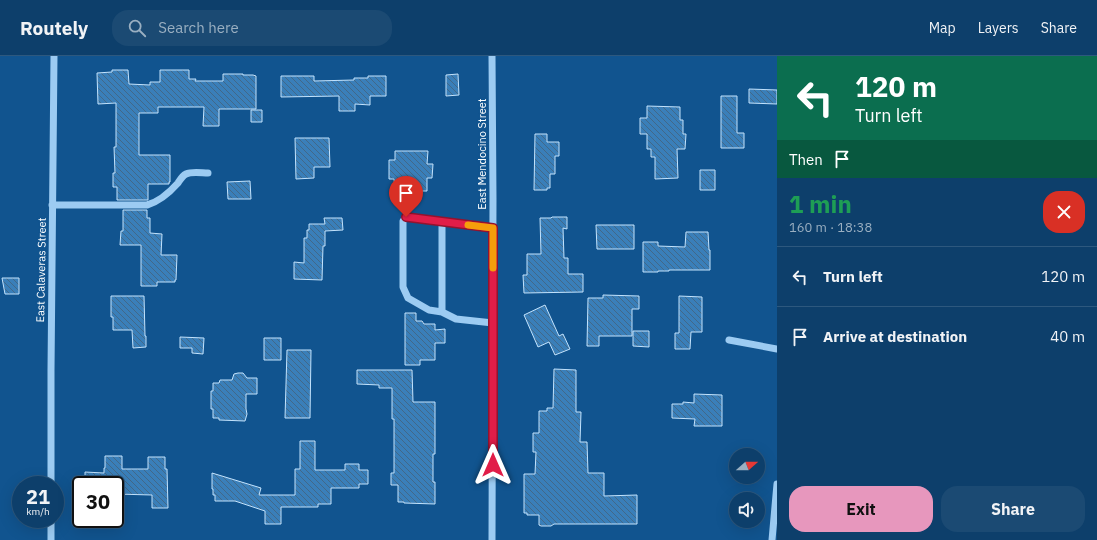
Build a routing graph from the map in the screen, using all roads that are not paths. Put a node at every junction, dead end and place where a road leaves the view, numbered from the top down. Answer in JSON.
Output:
{"nodes":[{"id":1,"x":54,"y":56,"type":"edge"},
{"id":2,"x":492,"y":56,"type":"edge"},
{"id":3,"x":208,"y":173,"type":"dead end"},
{"id":4,"x":52,"y":205,"type":"junction"},
{"id":5,"x":442,"y":221,"type":"junction"},
{"id":6,"x":493,"y":228,"type":"junction"},
{"id":7,"x":442,"y":312,"type":"junction"},
{"id":8,"x":493,"y":324,"type":"junction"},
{"id":9,"x":729,"y":340,"type":"dead end"},
{"id":10,"x":777,"y":349,"type":"edge"},
{"id":11,"x":51,"y":476,"type":"edge"},
{"id":12,"x":777,"y":484,"type":"edge"},
{"id":13,"x":51,"y":528,"type":"edge"},
{"id":14,"x":51,"y":540,"type":"edge"},
{"id":15,"x":492,"y":540,"type":"edge"},
{"id":16,"x":772,"y":540,"type":"edge"}],
"edges":[{"from":1,"to":4,"type":"street","name":"East Calaveras Street"},
{"from":2,"to":6,"type":"street","name":"East Mendocino Street"},
{"from":3,"to":4,"type":"street"},
{"from":4,"to":11,"type":"street","name":"East Calaveras Street"},
{"from":5,"to":6,"type":"street"},
{"from":5,"to":7,"type":"street"},
{"from":5,"to":7,"type":"street"},
{"from":6,"to":8,"type":"street","name":"East Mendocino Street"},
{"from":7,"to":8,"type":"street"},
{"from":8,"to":15,"type":"street","name":"East Mendocino Street"},
{"from":9,"to":10,"type":"street"},
{"from":12,"to":16,"type":"street"},
{"from":13,"to":14,"type":"street"}]}
